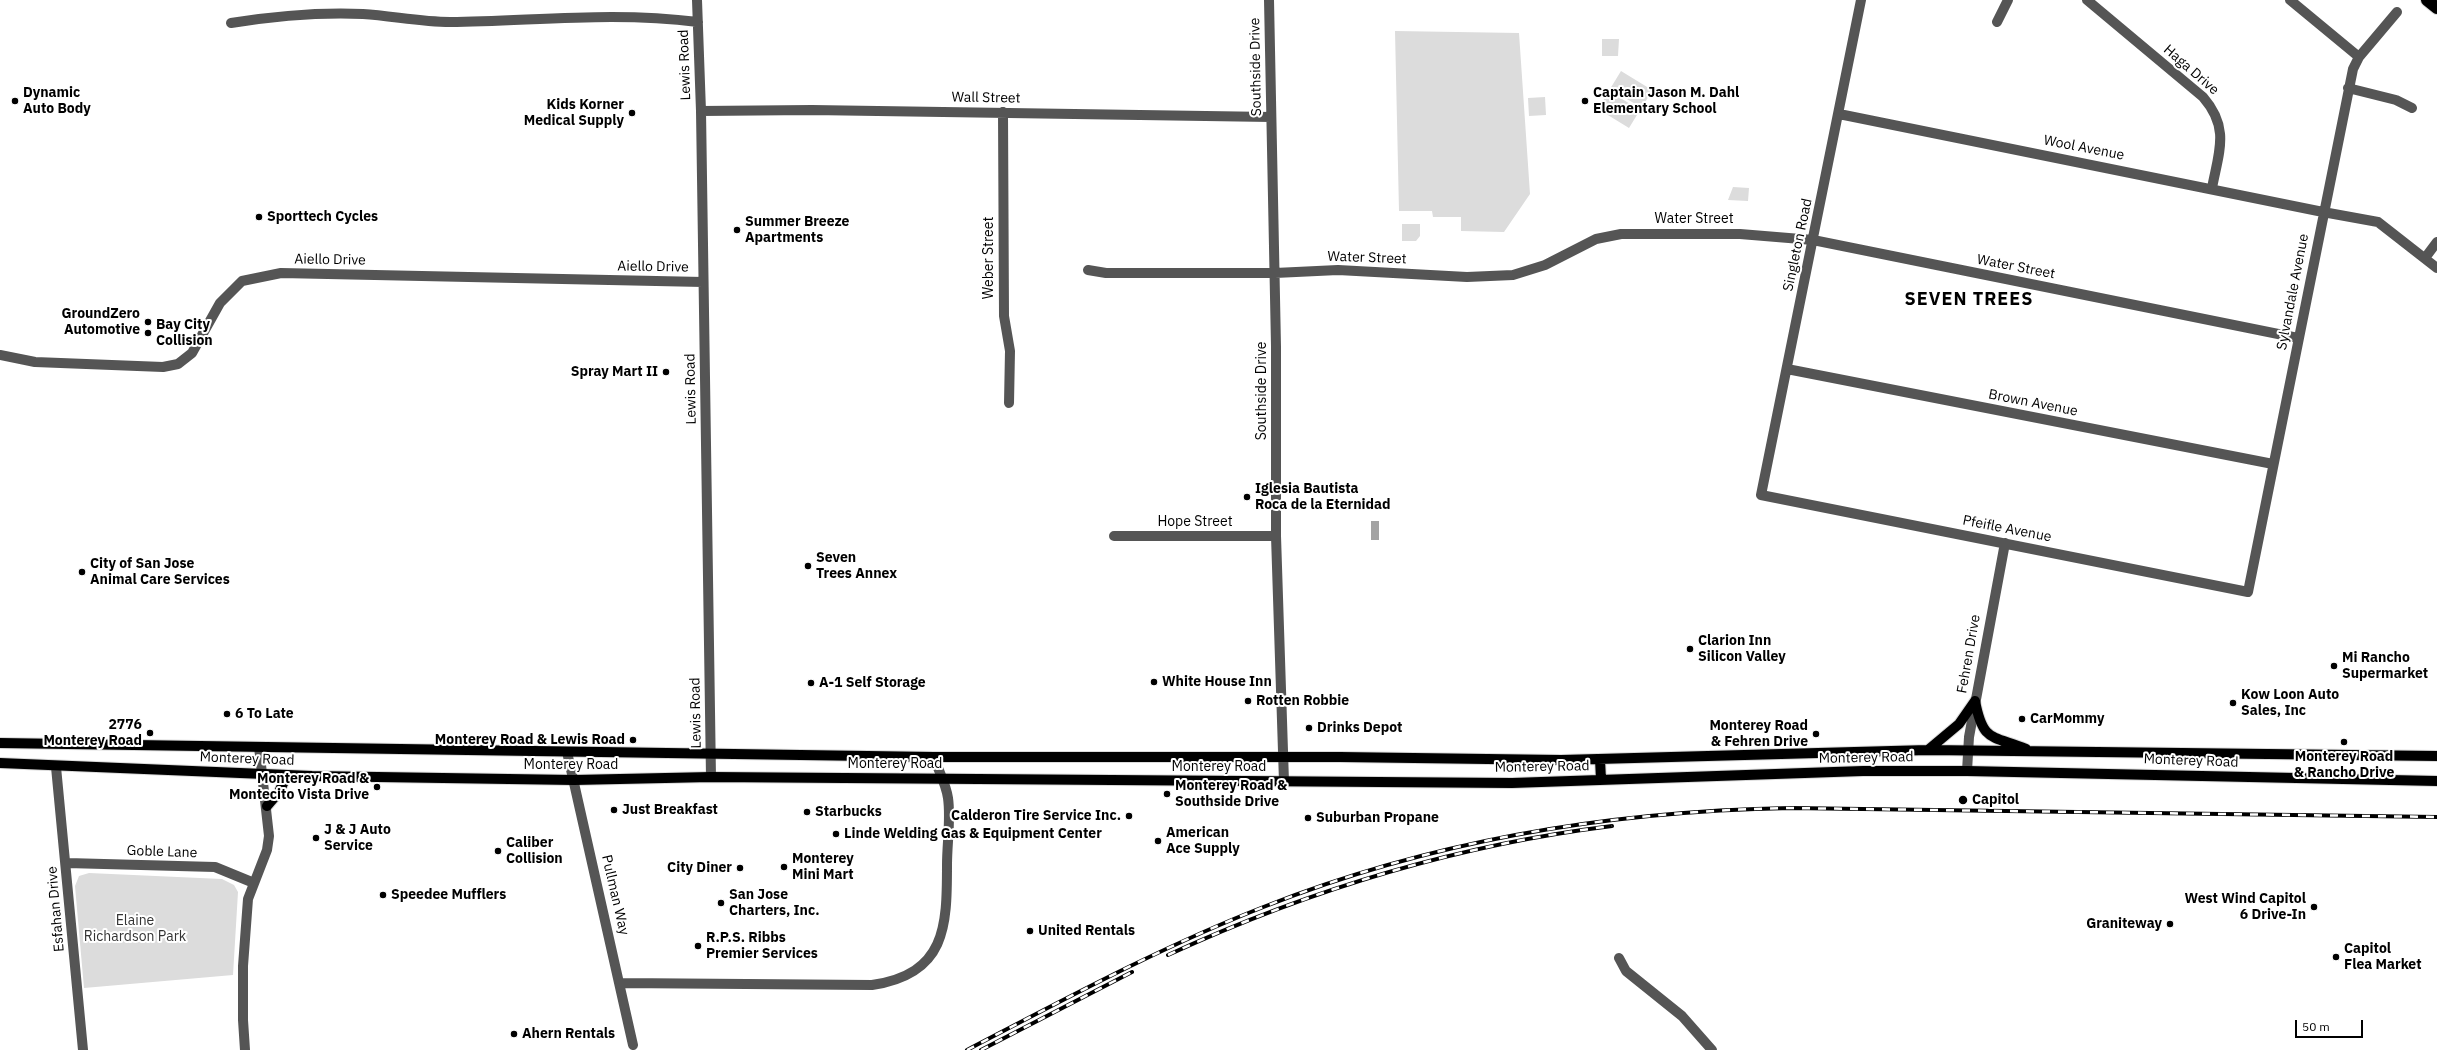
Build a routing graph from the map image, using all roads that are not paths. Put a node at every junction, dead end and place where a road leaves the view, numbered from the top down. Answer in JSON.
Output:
{"nodes":[{"id":1,"x":697,"y":0,"type":"edge"},
{"id":2,"x":1269,"y":0,"type":"edge"},
{"id":3,"x":1861,"y":0,"type":"edge"},
{"id":4,"x":2008,"y":0,"type":"edge"},
{"id":5,"x":2087,"y":0,"type":"edge"},
{"id":6,"x":2290,"y":0,"type":"edge"},
{"id":7,"x":2427,"y":0,"type":"edge"},
{"id":8,"x":2437,"y":8,"type":"edge"},
{"id":9,"x":2397,"y":12,"type":"dead end"},
{"id":10,"x":231,"y":22,"type":"dead end"},
{"id":11,"x":698,"y":22,"type":"junction"},
{"id":12,"x":1997,"y":22,"type":"dead end"},
{"id":13,"x":2359,"y":57,"type":"junction"},
{"id":14,"x":2348,"y":88,"type":"junction"},
{"id":15,"x":2412,"y":108,"type":"dead end"},
{"id":16,"x":701,"y":111,"type":"junction"},
{"id":17,"x":1003,"y":112,"type":"junction"},
{"id":18,"x":1839,"y":114,"type":"junction"},
{"id":19,"x":1271,"y":117,"type":"junction"},
{"id":20,"x":2212,"y":188,"type":"junction"},
{"id":21,"x":2323,"y":212,"type":"junction"},
{"id":22,"x":1813,"y":240,"type":"junction"},
{"id":23,"x":2437,"y":242,"type":"edge"},
{"id":24,"x":2425,"y":258,"type":"junction"},
{"id":25,"x":2437,"y":268,"type":"edge"},
{"id":26,"x":1088,"y":270,"type":"dead end"},
{"id":27,"x":1275,"y":272,"type":"junction"},
{"id":28,"x":703,"y":282,"type":"junction"},
{"id":29,"x":2298,"y":338,"type":"junction"},
{"id":30,"x":0,"y":355,"type":"edge"},
{"id":31,"x":1787,"y":369,"type":"junction"},
{"id":32,"x":1009,"y":403,"type":"dead end"},
{"id":33,"x":2273,"y":464,"type":"junction"},
{"id":34,"x":1761,"y":495,"type":"joint"},
{"id":35,"x":1114,"y":536,"type":"dead end"},
{"id":36,"x":1276,"y":536,"type":"junction"},
{"id":37,"x":2005,"y":543,"type":"junction"},
{"id":38,"x":2248,"y":592,"type":"joint"},
{"id":39,"x":1975,"y":700,"type":"junction"},
{"id":40,"x":0,"y":743,"type":"edge"},
{"id":41,"x":259,"y":747,"type":"junction"},
{"id":42,"x":1928,"y":750,"type":"junction"},
{"id":43,"x":1968,"y":751,"type":"junction"},
{"id":44,"x":2031,"y":751,"type":"junction"},
{"id":45,"x":567,"y":752,"type":"junction"},
{"id":46,"x":710,"y":754,"type":"junction"},
{"id":47,"x":2437,"y":756,"type":"edge"},
{"id":48,"x":934,"y":757,"type":"junction"},
{"id":49,"x":1284,"y":758,"type":"junction"},
{"id":50,"x":1600,"y":759,"type":"junction"},
{"id":51,"x":0,"y":763,"type":"edge"},
{"id":52,"x":56,"y":767,"type":"junction"},
{"id":53,"x":1967,"y":771,"type":"junction"},
{"id":54,"x":262,"y":774,"type":"junction"},
{"id":55,"x":286,"y":775,"type":"junction"},
{"id":56,"x":711,"y":777,"type":"junction"},
{"id":57,"x":941,"y":778,"type":"junction"},
{"id":58,"x":574,"y":780,"type":"junction"},
{"id":59,"x":1601,"y":780,"type":"junction"},
{"id":60,"x":2437,"y":781,"type":"edge"},
{"id":61,"x":1284,"y":782,"type":"junction"},
{"id":62,"x":266,"y":806,"type":"junction"},
{"id":63,"x":67,"y":863,"type":"junction"},
{"id":64,"x":254,"y":883,"type":"junction"},
{"id":65,"x":1619,"y":958,"type":"dead end"},
{"id":66,"x":620,"y":983,"type":"junction"},
{"id":67,"x":634,"y":1045,"type":"dead end"},
{"id":68,"x":83,"y":1050,"type":"edge"},
{"id":69,"x":245,"y":1050,"type":"edge"},
{"id":70,"x":1712,"y":1050,"type":"edge"}],
"edges":[{"from":1,"to":11,"type":"street","name":"Lewis Road"},
{"from":2,"to":19,"type":"street","name":"Southside Drive"},
{"from":3,"to":18,"type":"street","name":"Singleton Road"},
{"from":4,"to":12,"type":"street"},
{"from":5,"to":20,"type":"street","name":"Haga Drive"},
{"from":6,"to":13,"type":"street"},
{"from":7,"to":8,"type":"highway"},
{"from":9,"to":13,"type":"street","name":"Sylvandale Avenue"},
{"from":10,"to":11,"type":"street"},
{"from":11,"to":16,"type":"street","name":"Lewis Road"},
{"from":13,"to":14,"type":"street","name":"Sylvandale Avenue"},
{"from":14,"to":15,"type":"street"},
{"from":14,"to":21,"type":"street","name":"Sylvandale Avenue"},
{"from":16,"to":17,"type":"street","name":"Wall Street"},
{"from":16,"to":28,"type":"street","name":"Lewis Road"},
{"from":17,"to":19,"type":"street","name":"Wall Street"},
{"from":17,"to":32,"type":"street","name":"Weber Street"},
{"from":18,"to":20,"type":"street","name":"Wool Avenue"},
{"from":18,"to":22,"type":"street","name":"Singleton Road"},
{"from":19,"to":27,"type":"street","name":"Southside Drive"},
{"from":20,"to":21,"type":"street","name":"Wool Avenue"},
{"from":21,"to":24,"type":"street","name":"Wool Avenue"},
{"from":21,"to":29,"type":"street","name":"Sylvandale Avenue"},
{"from":22,"to":27,"type":"street","name":"Water Street"},
{"from":22,"to":29,"type":"street","name":"Water Street"},
{"from":22,"to":31,"type":"street","name":"Singleton Road"},
{"from":23,"to":24,"type":"street"},
{"from":24,"to":25,"type":"street","name":"Wool Avenue"},
{"from":26,"to":27,"type":"street","name":"Water Street"},
{"from":27,"to":36,"type":"street","name":"Southside Drive"},
{"from":28,"to":30,"type":"street","name":"Aiello Drive"},
{"from":28,"to":46,"type":"street","name":"Lewis Road"},
{"from":29,"to":33,"type":"street","name":"Sylvandale Avenue"},
{"from":31,"to":33,"type":"street","name":"Brown Avenue"},
{"from":31,"to":34,"type":"street","name":"Singleton Road"},
{"from":33,"to":38,"type":"street","name":"Sylvandale Avenue"},
{"from":34,"to":37,"type":"street","name":"Pfeifle Avenue"},
{"from":35,"to":36,"type":"street","name":"Hope Street"},
{"from":36,"to":49,"type":"street","name":"Southside Drive"},
{"from":37,"to":38,"type":"street","name":"Pfeifle Avenue"},
{"from":37,"to":39,"type":"street","name":"Fehren Drive"},
{"from":39,"to":42,"type":"main road"},
{"from":39,"to":43,"type":"street","name":"Fehren Drive"},
{"from":39,"to":44,"type":"main road"},
{"from":40,"to":41,"type":"main road","name":"Monterey Road"},
{"from":41,"to":45,"type":"main road","name":"Monterey Road"},
{"from":41,"to":54,"type":"street"},
{"from":42,"to":43,"type":"main road","name":"Monterey Road"},
{"from":42,"to":50,"type":"main road","name":"Monterey Road"},
{"from":43,"to":44,"type":"main road","name":"Monterey Road"},
{"from":43,"to":53,"type":"street","name":"Fehren Drive"},
{"from":44,"to":47,"type":"main road","name":"Monterey Road"},
{"from":45,"to":46,"type":"main road","name":"Monterey Road"},
{"from":45,"to":58,"type":"street","name":"Pullman Way"},
{"from":46,"to":48,"type":"main road","name":"Monterey Road"},
{"from":46,"to":56,"type":"street","name":"Lewis Road"},
{"from":48,"to":49,"type":"main road","name":"Monterey Road"},
{"from":48,"to":57,"type":"street"},
{"from":49,"to":50,"type":"main road","name":"Monterey Road"},
{"from":49,"to":61,"type":"street","name":"Southside Drive"},
{"from":50,"to":59,"type":"main road"},
{"from":51,"to":52,"type":"main road","name":"Monterey Road"},
{"from":52,"to":54,"type":"main road","name":"Monterey Road"},
{"from":52,"to":63,"type":"street","name":"Esfahan Drive"},
{"from":53,"to":59,"type":"main road","name":"Monterey Road"},
{"from":53,"to":60,"type":"main road","name":"Monterey Road"},
{"from":54,"to":55,"type":"main road","name":"Monterey Road"},
{"from":54,"to":62,"type":"street"},
{"from":55,"to":58,"type":"main road","name":"Monterey Road"},
{"from":55,"to":62,"type":"main road"},
{"from":56,"to":57,"type":"main road","name":"Monterey Road"},
{"from":56,"to":58,"type":"main road","name":"Monterey Road"},
{"from":57,"to":61,"type":"main road","name":"Monterey Road"},
{"from":57,"to":66,"type":"street"},
{"from":58,"to":66,"type":"street","name":"Pullman Way"},
{"from":59,"to":61,"type":"main road","name":"Monterey Road"},
{"from":62,"to":64,"type":"street"},
{"from":63,"to":64,"type":"street","name":"Goble Lane"},
{"from":63,"to":68,"type":"street","name":"Esfahan Drive"},
{"from":64,"to":69,"type":"street"},
{"from":65,"to":70,"type":"street"},
{"from":66,"to":67,"type":"street","name":"Pullman Way"}]}
